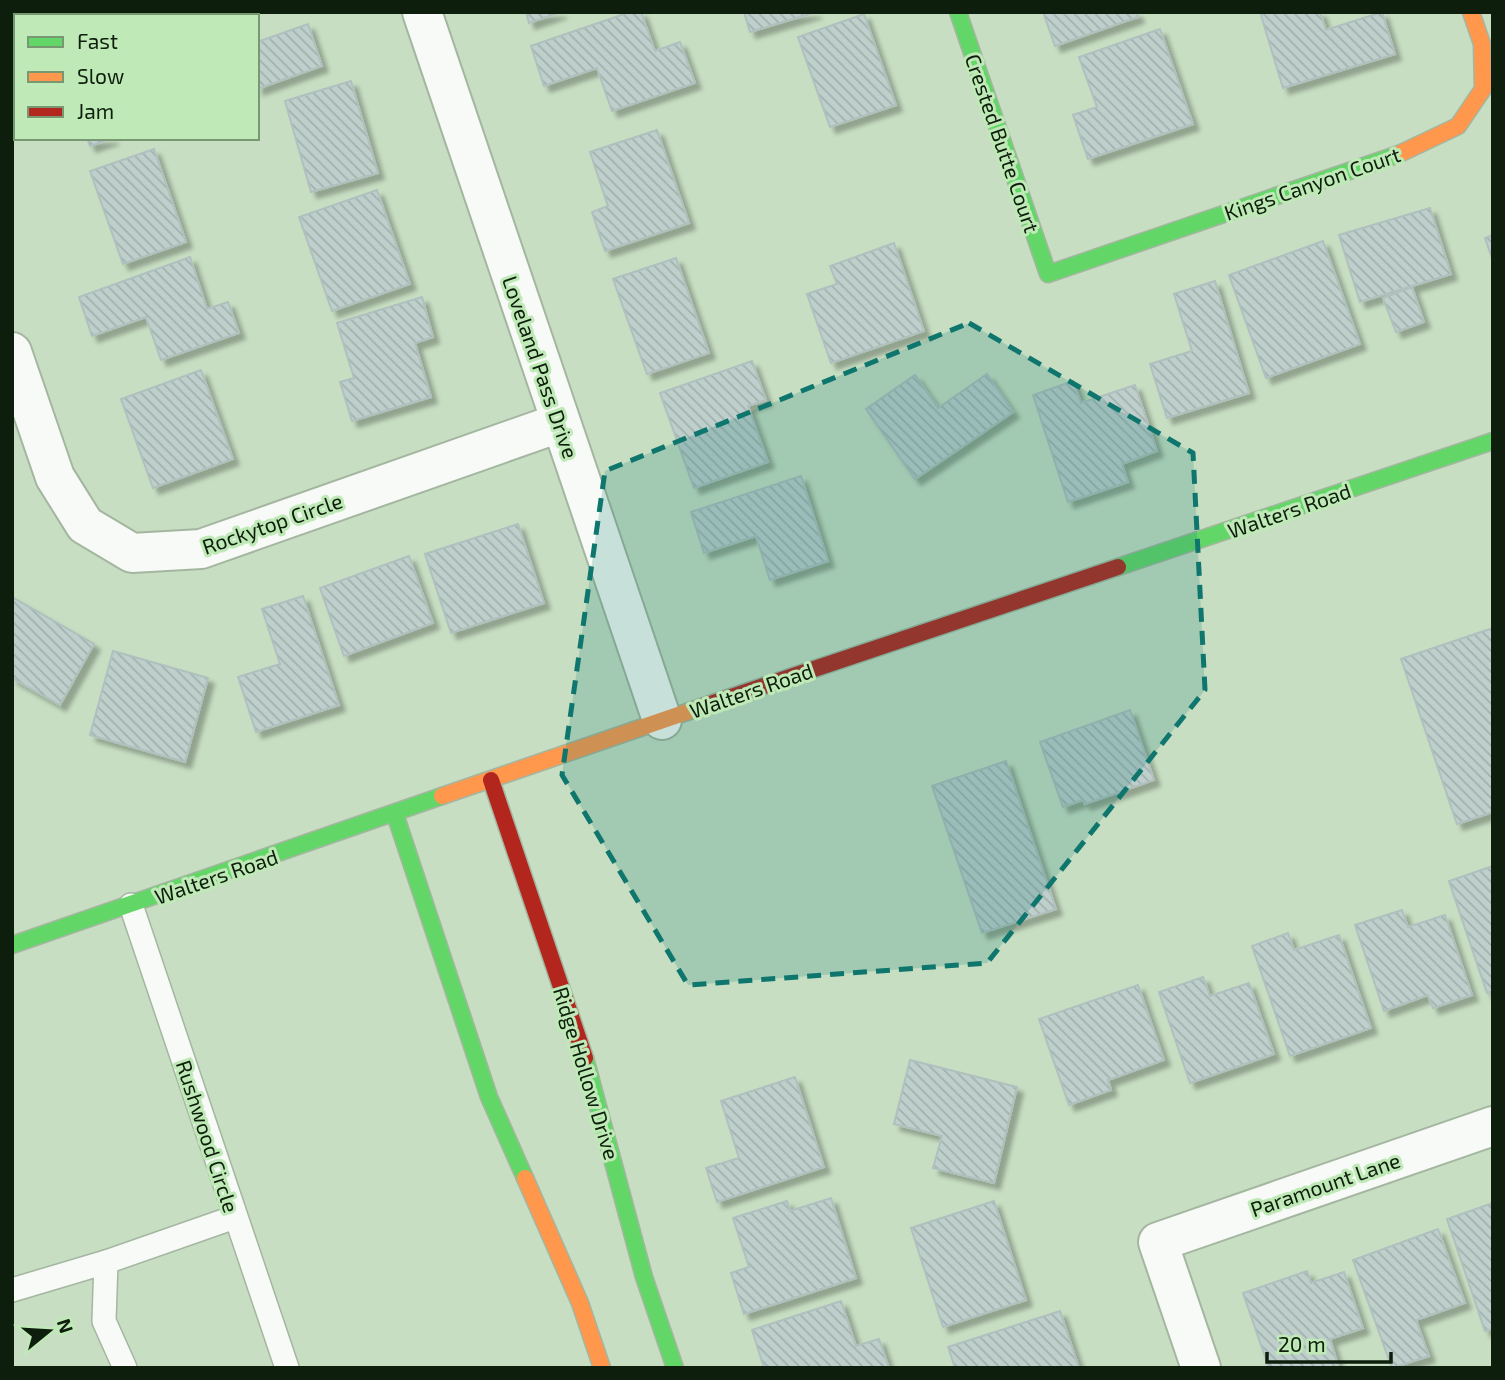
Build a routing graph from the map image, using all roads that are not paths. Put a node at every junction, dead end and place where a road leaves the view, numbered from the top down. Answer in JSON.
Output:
{"nodes":[{"id":1,"x":422,"y":12,"type":"edge"},
{"id":2,"x":958,"y":12,"type":"edge"},
{"id":3,"x":1471,"y":12,"type":"edge"},
{"id":4,"x":1048,"y":274,"type":"joint"},
{"id":5,"x":12,"y":352,"type":"edge"},
{"id":6,"x":559,"y":423,"type":"junction"},
{"id":7,"x":1493,"y":441,"type":"edge"},
{"id":8,"x":662,"y":720,"type":"junction"},
{"id":9,"x":491,"y":780,"type":"junction"},
{"id":10,"x":395,"y":814,"type":"junction"},
{"id":11,"x":131,"y":905,"type":"junction"},
{"id":12,"x":12,"y":945,"type":"edge"},
{"id":13,"x":1493,"y":1126,"type":"edge"},
{"id":14,"x":235,"y":1217,"type":"junction"},
{"id":15,"x":106,"y":1262,"type":"junction"},
{"id":16,"x":12,"y":1290,"type":"edge"},
{"id":17,"x":125,"y":1368,"type":"edge"},
{"id":18,"x":287,"y":1368,"type":"edge"},
{"id":19,"x":602,"y":1368,"type":"edge"},
{"id":20,"x":675,"y":1368,"type":"edge"},
{"id":21,"x":1201,"y":1368,"type":"edge"}],
"edges":[{"from":1,"to":6,"type":"street","name":"Loveland Pass Drive"},
{"from":2,"to":4,"type":"street","name":"Crested Butte Court"},
{"from":3,"to":4,"type":"street","name":"Kings Canyon Court"},
{"from":5,"to":6,"type":"street","name":"Rockytop Circle"},
{"from":6,"to":8,"type":"street","name":"Loveland Pass Drive"},
{"from":7,"to":8,"type":"street","name":"Walters Road"},
{"from":8,"to":9,"type":"street","name":"Walters Road"},
{"from":9,"to":10,"type":"street","name":"Walters Road"},
{"from":9,"to":20,"type":"street","name":"Ridge Hollow Drive"},
{"from":10,"to":11,"type":"street","name":"Walters Road"},
{"from":10,"to":19,"type":"street"},
{"from":11,"to":12,"type":"street","name":"Walters Road"},
{"from":11,"to":14,"type":"lane","name":"Rushwood Circle"},
{"from":13,"to":21,"type":"street","name":"Paramount Lane"},
{"from":14,"to":15,"type":"lane"},
{"from":14,"to":18,"type":"lane","name":"Rushwood Circle"},
{"from":15,"to":16,"type":"lane"},
{"from":15,"to":17,"type":"lane"}]}
